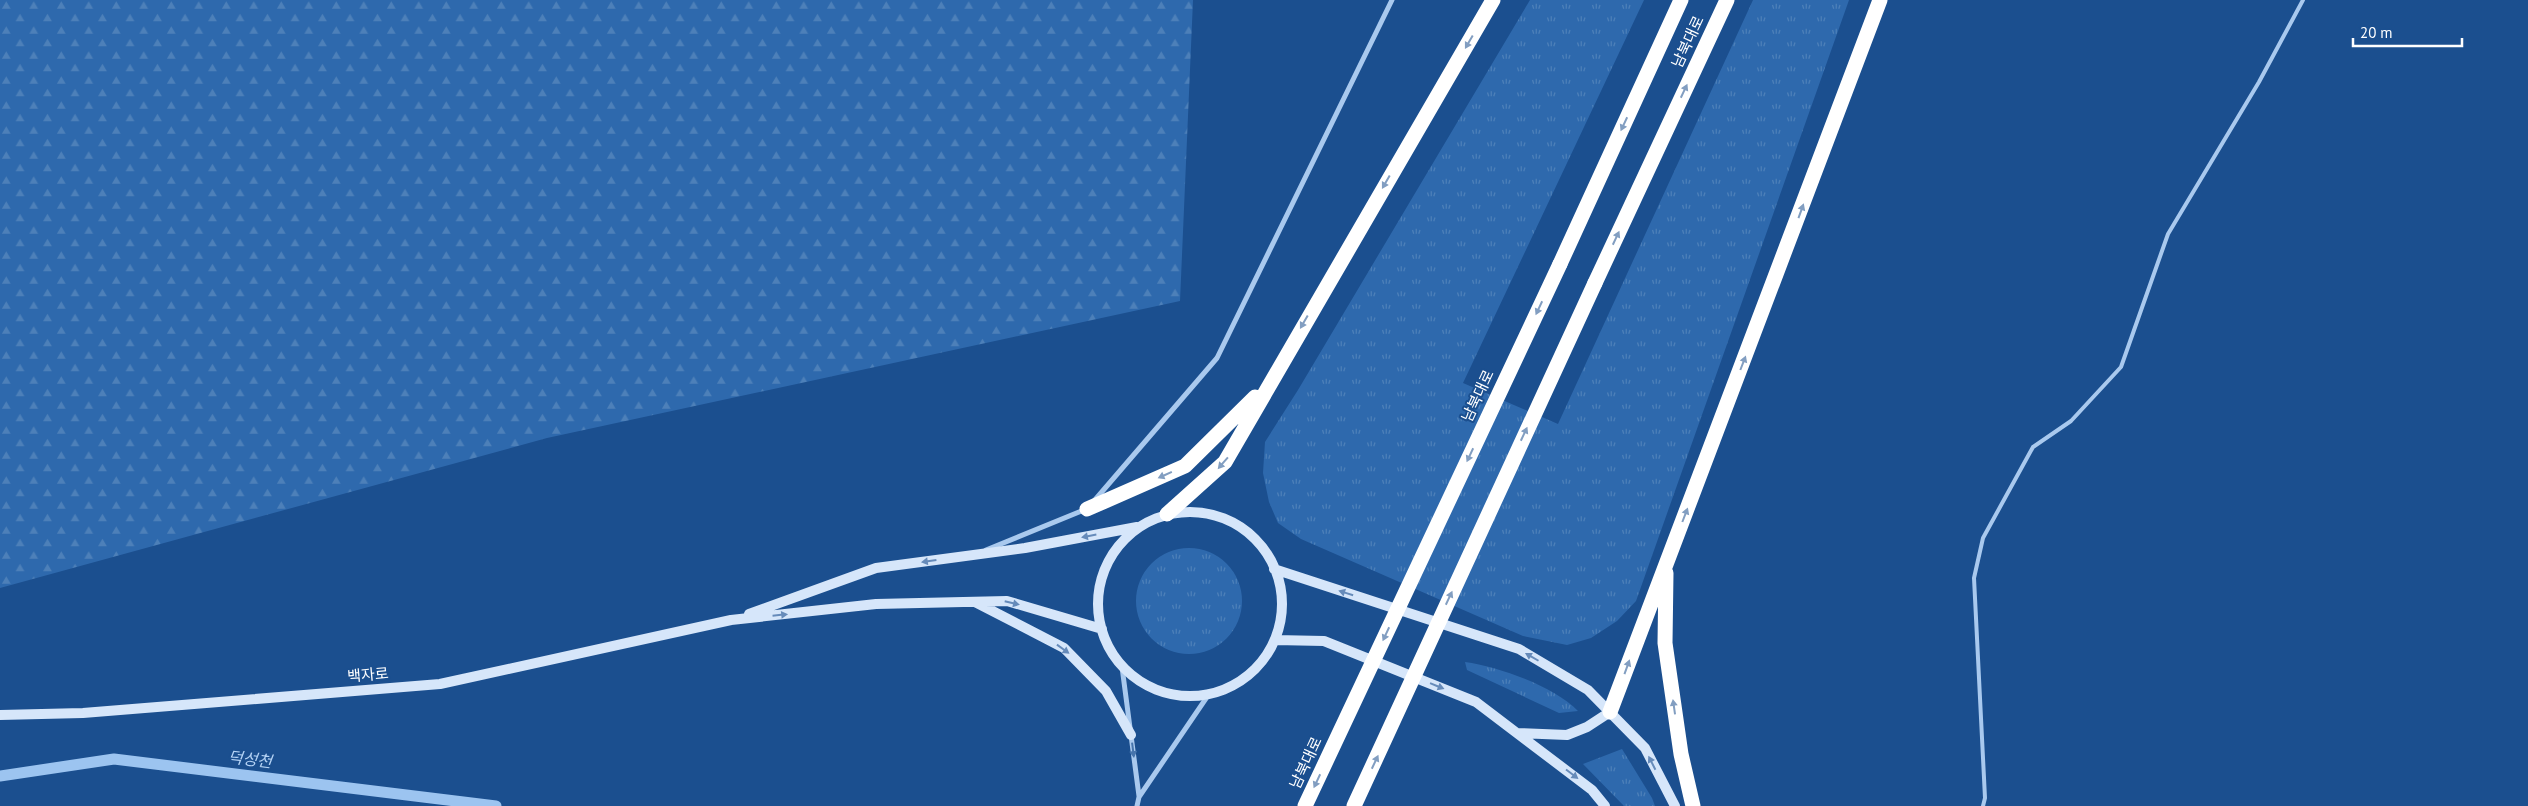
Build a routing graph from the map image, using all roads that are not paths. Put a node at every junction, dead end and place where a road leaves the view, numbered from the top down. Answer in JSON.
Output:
{"nodes":[{"id":1,"x":1392,"y":0,"type":"edge"},
{"id":2,"x":1493,"y":0,"type":"edge"},
{"id":3,"x":1681,"y":0,"type":"edge"},
{"id":4,"x":1727,"y":0,"type":"edge"},
{"id":5,"x":1880,"y":0,"type":"edge"},
{"id":6,"x":2304,"y":0,"type":"edge"},
{"id":7,"x":1267,"y":386,"type":"junction"},
{"id":8,"x":1087,"y":509,"type":"junction"},
{"id":9,"x":1166,"y":514,"type":"junction"},
{"id":10,"x":1137,"y":527,"type":"junction"},
{"id":11,"x":971,"y":556,"type":"junction"},
{"id":12,"x":1666,"y":562,"type":"junction"},
{"id":13,"x":1274,"y":569,"type":"junction"},
{"id":14,"x":974,"y":601,"type":"junction"},
{"id":15,"x":732,"y":620,"type":"junction"},
{"id":16,"x":1102,"y":629,"type":"junction"},
{"id":17,"x":1275,"y":640,"type":"junction"},
{"id":18,"x":1122,"y":667,"type":"junction"},
{"id":19,"x":1208,"y":694,"type":"junction"},
{"id":20,"x":1610,"y":712,"type":"junction"},
{"id":21,"x":0,"y":715,"type":"edge"},
{"id":22,"x":1518,"y":733,"type":"junction"},
{"id":23,"x":1131,"y":735,"type":"junction"},
{"id":24,"x":1139,"y":796,"type":"junction"},
{"id":25,"x":1136,"y":806,"type":"edge"},
{"id":26,"x":1305,"y":806,"type":"edge"},
{"id":27,"x":1354,"y":806,"type":"edge"},
{"id":28,"x":1605,"y":806,"type":"edge"},
{"id":29,"x":1675,"y":806,"type":"edge"},
{"id":30,"x":1693,"y":806,"type":"edge"},
{"id":31,"x":1983,"y":806,"type":"edge"}],
"edges":[{"from":1,"to":8,"type":"street"},
{"from":2,"to":7,"type":"highway","one_way":true},
{"from":3,"to":26,"type":"highway","name":"남북대로","one_way":true,"bridge":true},
{"from":27,"to":4,"type":"highway","name":"남북대로","one_way":true,"bridge":true},
{"from":12,"to":5,"type":"highway","one_way":true},
{"from":6,"to":31,"type":"lane"},
{"from":7,"to":8,"type":"highway","one_way":true},
{"from":7,"to":9,"type":"highway","one_way":true},
{"from":8,"to":11,"type":"street"},
{"from":9,"to":10,"type":"street"},
{"from":9,"to":13,"type":"street"},
{"from":10,"to":11,"type":"street","one_way":true},
{"from":10,"to":16,"type":"street"},
{"from":11,"to":15,"type":"street","one_way":true},
{"from":20,"to":12,"type":"highway","one_way":true},
{"from":30,"to":12,"type":"highway","one_way":true},
{"from":13,"to":17,"type":"street"},
{"from":20,"to":13,"type":"street","one_way":true},
{"from":15,"to":14,"type":"street","one_way":true},
{"from":14,"to":16,"type":"street","one_way":true},
{"from":14,"to":23,"type":"street","one_way":true},
{"from":15,"to":21,"type":"street","name":"백자로"},
{"from":16,"to":18,"type":"street"},
{"from":17,"to":19,"type":"street"},
{"from":17,"to":22,"type":"street","one_way":true},
{"from":18,"to":19,"type":"street"},
{"from":18,"to":23,"type":"street"},
{"from":19,"to":24,"type":"street"},
{"from":20,"to":22,"type":"street"},
{"from":29,"to":20,"type":"street","one_way":true},
{"from":22,"to":28,"type":"street","one_way":true},
{"from":23,"to":24,"type":"street","one_way":true},
{"from":24,"to":25,"type":"street"}]}
